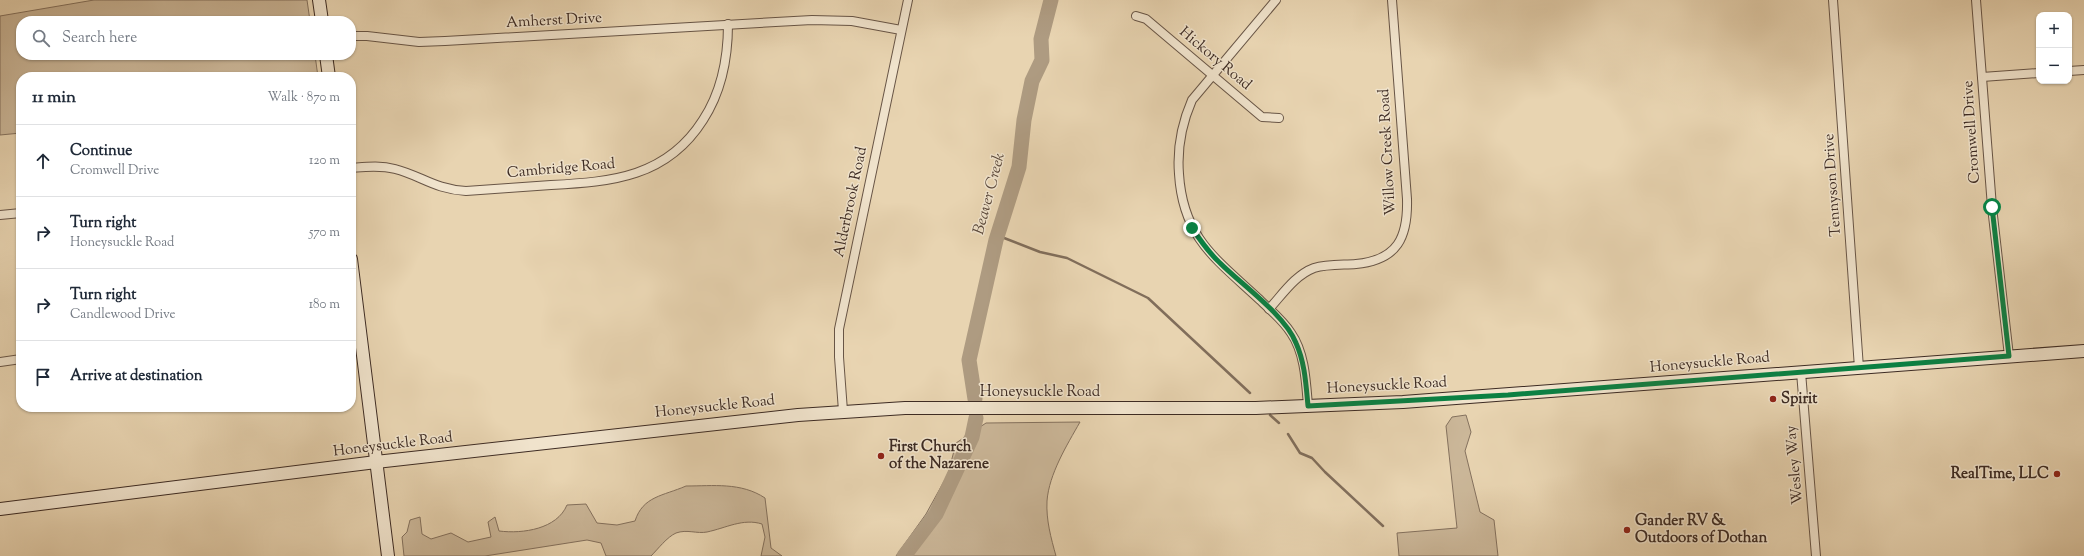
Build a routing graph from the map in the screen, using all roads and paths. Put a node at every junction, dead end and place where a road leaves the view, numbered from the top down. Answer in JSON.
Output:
{"nodes":[{"id":1,"x":319,"y":0,"type":"edge"},
{"id":2,"x":908,"y":0,"type":"edge"},
{"id":3,"x":1276,"y":0,"type":"edge"},
{"id":4,"x":1392,"y":0,"type":"edge"},
{"id":5,"x":1834,"y":0,"type":"edge"},
{"id":6,"x":1976,"y":0,"type":"edge"},
{"id":7,"x":321,"y":16,"type":"edge"},
{"id":8,"x":1136,"y":16,"type":"dead end"},
{"id":9,"x":728,"y":24,"type":"junction"},
{"id":10,"x":901,"y":30,"type":"junction"},
{"id":11,"x":356,"y":36,"type":"edge"},
{"id":12,"x":327,"y":60,"type":"edge"},
{"id":13,"x":2084,"y":70,"type":"edge"},
{"id":14,"x":2072,"y":71,"type":"edge"},
{"id":15,"x":328,"y":72,"type":"edge"},
{"id":16,"x":2036,"y":73,"type":"edge"},
{"id":17,"x":1212,"y":75,"type":"junction"},
{"id":18,"x":1982,"y":77,"type":"junction"},
{"id":19,"x":1279,"y":118,"type":"dead end"},
{"id":20,"x":356,"y":168,"type":"edge"},
{"id":21,"x":16,"y":213,"type":"edge"},
{"id":22,"x":0,"y":215,"type":"edge"},
{"id":23,"x":1269,"y":309,"type":"junction"},
{"id":24,"x":356,"y":327,"type":"edge"},
{"id":25,"x":2084,"y":351,"type":"edge"},
{"id":26,"x":2009,"y":356,"type":"junction"},
{"id":27,"x":16,"y":360,"type":"edge"},
{"id":28,"x":0,"y":362,"type":"edge"},
{"id":29,"x":1859,"y":368,"type":"junction"},
{"id":30,"x":1801,"y":372,"type":"junction"},
{"id":31,"x":1308,"y":406,"type":"junction"},
{"id":32,"x":843,"y":411,"type":"junction"},
{"id":33,"x":376,"y":462,"type":"junction"},
{"id":34,"x":0,"y":510,"type":"edge"},
{"id":35,"x":388,"y":556,"type":"edge"},
{"id":36,"x":1816,"y":556,"type":"edge"}],
"edges":[{"from":1,"to":7,"type":"main road"},
{"from":2,"to":10,"type":"street","name":"Alderbrook Road"},
{"from":3,"to":17,"type":"street"},
{"from":4,"to":23,"type":"street","name":"Willow Creek Road"},
{"from":5,"to":29,"type":"street","name":"Tennyson Drive"},
{"from":6,"to":18,"type":"street","name":"Cromwell Drive"},
{"from":8,"to":17,"type":"street","name":"Hickory Road"},
{"from":9,"to":10,"type":"street","name":"Amherst Drive"},
{"from":9,"to":11,"type":"street","name":"Amherst Drive"},
{"from":9,"to":20,"type":"street","name":"Cambridge Road"},
{"from":10,"to":32,"type":"street","name":"Alderbrook Road"},
{"from":12,"to":15,"type":"main road"},
{"from":13,"to":14,"type":"street"},
{"from":16,"to":18,"type":"street"},
{"from":17,"to":19,"type":"street","name":"Hickory Road"},
{"from":17,"to":23,"type":"street"},
{"from":18,"to":26,"type":"street","name":"Cromwell Drive"},
{"from":21,"to":22,"type":"street"},
{"from":23,"to":31,"type":"street"},
{"from":24,"to":33,"type":"main road"},
{"from":25,"to":26,"type":"main road","name":"Honeysuckle Road"},
{"from":26,"to":29,"type":"main road","name":"Honeysuckle Road"},
{"from":27,"to":28,"type":"street"},
{"from":29,"to":30,"type":"main road","name":"Honeysuckle Road"},
{"from":30,"to":31,"type":"main road","name":"Honeysuckle Road"},
{"from":30,"to":36,"type":"street","name":"Wesley Way"},
{"from":31,"to":32,"type":"main road","name":"Honeysuckle Road"},
{"from":32,"to":33,"type":"main road","name":"Honeysuckle Road"},
{"from":33,"to":34,"type":"main road","name":"Honeysuckle Road"},
{"from":33,"to":35,"type":"main road"}]}
